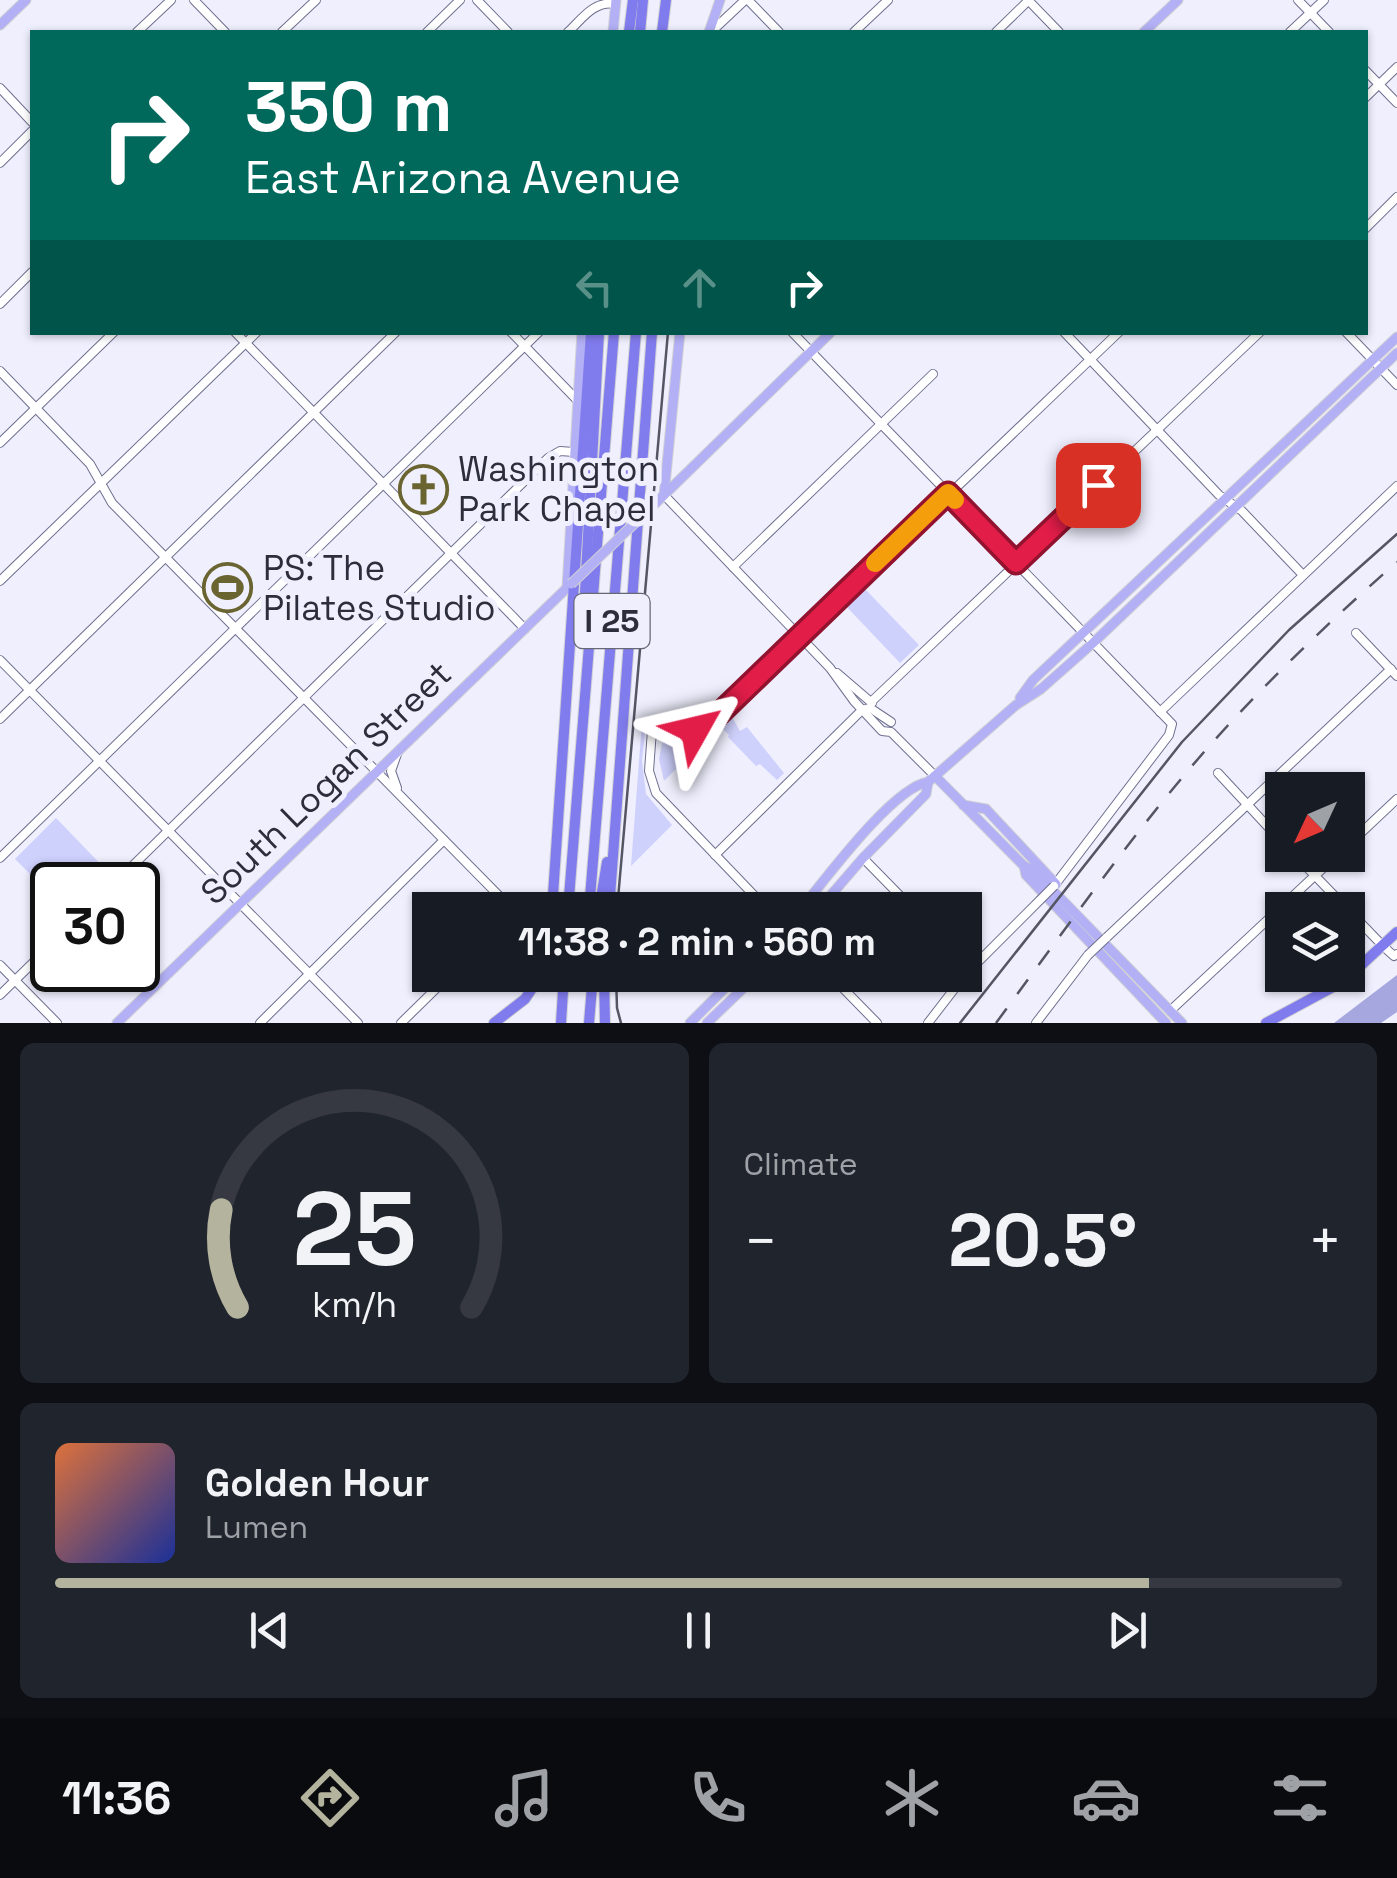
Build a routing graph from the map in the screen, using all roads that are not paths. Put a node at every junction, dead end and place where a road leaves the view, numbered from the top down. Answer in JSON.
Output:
{"nodes":[{"id":1,"x":26,"y":0,"type":"edge"},
{"id":2,"x":171,"y":0,"type":"edge"},
{"id":3,"x":194,"y":0,"type":"edge"},
{"id":4,"x":316,"y":0,"type":"edge"},
{"id":5,"x":460,"y":0,"type":"edge"},
{"id":6,"x":477,"y":0,"type":"edge"},
{"id":7,"x":633,"y":0,"type":"edge"},
{"id":8,"x":643,"y":0,"type":"edge"},
{"id":9,"x":666,"y":0,"type":"edge"},
{"id":10,"x":720,"y":0,"type":"edge"},
{"id":11,"x":747,"y":0,"type":"edge"},
{"id":12,"x":888,"y":0,"type":"edge"},
{"id":13,"x":1028,"y":0,"type":"edge"},
{"id":14,"x":1178,"y":0,"type":"edge"},
{"id":15,"x":1298,"y":0,"type":"edge"},
{"id":16,"x":1324,"y":0,"type":"edge"},
{"id":17,"x":616,"y":2,"type":"edge"},
{"id":18,"x":1310,"y":13,"type":"junction"},
{"id":19,"x":0,"y":25,"type":"edge"},
{"id":20,"x":138,"y":30,"type":"edge"},
{"id":21,"x":223,"y":30,"type":"edge"},
{"id":22,"x":284,"y":30,"type":"edge"},
{"id":23,"x":429,"y":30,"type":"edge"},
{"id":24,"x":506,"y":30,"type":"edge"},
{"id":25,"x":570,"y":30,"type":"edge"},
{"id":26,"x":613,"y":30,"type":"edge"},
{"id":27,"x":630,"y":30,"type":"edge"},
{"id":28,"x":640,"y":30,"type":"edge"},
{"id":29,"x":662,"y":30,"type":"edge"},
{"id":30,"x":711,"y":30,"type":"edge"},
{"id":31,"x":712,"y":30,"type":"edge"},
{"id":32,"x":777,"y":30,"type":"edge"},
{"id":33,"x":856,"y":30,"type":"edge"},
{"id":34,"x":998,"y":30,"type":"edge"},
{"id":35,"x":1057,"y":30,"type":"edge"},
{"id":36,"x":1146,"y":30,"type":"edge"},
{"id":37,"x":1292,"y":30,"type":"edge"},
{"id":38,"x":1327,"y":30,"type":"edge"},
{"id":39,"x":1397,"y":67,"type":"edge"},
{"id":40,"x":1368,"y":73,"type":"edge"},
{"id":41,"x":1379,"y":84,"type":"junction"},
{"id":42,"x":0,"y":88,"type":"edge"},
{"id":43,"x":1368,"y":95,"type":"edge"},
{"id":44,"x":1397,"y":103,"type":"edge"},
{"id":45,"x":30,"y":120,"type":"edge"},
{"id":46,"x":30,"y":133,"type":"edge"},
{"id":47,"x":0,"y":163,"type":"edge"},
{"id":48,"x":1397,"y":197,"type":"edge"},
{"id":49,"x":1368,"y":227,"type":"edge"},
{"id":50,"x":30,"y":274,"type":"edge"},
{"id":51,"x":0,"y":304,"type":"edge"},
{"id":52,"x":111,"y":335,"type":"edge"},
{"id":53,"x":239,"y":335,"type":"edge"},
{"id":54,"x":254,"y":335,"type":"edge"},
{"id":55,"x":393,"y":335,"type":"edge"},
{"id":56,"x":514,"y":335,"type":"edge"},
{"id":57,"x":536,"y":335,"type":"edge"},
{"id":58,"x":582,"y":335,"type":"edge"},
{"id":59,"x":595,"y":335,"type":"edge"},
{"id":60,"x":595,"y":335,"type":"edge"},
{"id":61,"x":614,"y":335,"type":"edge"},
{"id":62,"x":636,"y":335,"type":"edge"},
{"id":63,"x":655,"y":335,"type":"edge"},
{"id":64,"x":655,"y":335,"type":"edge"},
{"id":65,"x":680,"y":335,"type":"edge"},
{"id":66,"x":795,"y":335,"type":"edge"},
{"id":67,"x":828,"y":335,"type":"edge"},
{"id":68,"x":1067,"y":335,"type":"edge"},
{"id":69,"x":1116,"y":335,"type":"edge"},
{"id":70,"x":1257,"y":335,"type":"edge"},
{"id":71,"x":1349,"y":335,"type":"edge"},
{"id":72,"x":1397,"y":337,"type":"edge"},
{"id":73,"x":246,"y":343,"type":"junction"},
{"id":74,"x":524,"y":347,"type":"junction"},
{"id":75,"x":811,"y":352,"type":"junction"},
{"id":76,"x":1397,"y":353,"type":"edge"},
{"id":77,"x":1090,"y":360,"type":"junction"},
{"id":78,"x":1376,"y":365,"type":"junction"},
{"id":79,"x":0,"y":371,"type":"edge"},
{"id":80,"x":933,"y":374,"type":"dead end"},
{"id":81,"x":1397,"y":385,"type":"edge"},
{"id":82,"x":578,"y":400,"type":"junction"},
{"id":83,"x":36,"y":408,"type":"junction"},
{"id":84,"x":314,"y":413,"type":"junction"},
{"id":85,"x":881,"y":424,"type":"junction"},
{"id":86,"x":1157,"y":430,"type":"junction"},
{"id":87,"x":0,"y":443,"type":"edge"},
{"id":88,"x":574,"y":452,"type":"junction"},
{"id":89,"x":100,"y":484,"type":"junction"},
{"id":90,"x":383,"y":484,"type":"junction"},
{"id":91,"x":1397,"y":486,"type":"edge"},
{"id":92,"x":948,"y":493,"type":"junction"},
{"id":93,"x":662,"y":496,"type":"junction"},
{"id":94,"x":1230,"y":503,"type":"junction"},
{"id":95,"x":638,"y":544,"type":"junction"},
{"id":96,"x":452,"y":555,"type":"junction"},
{"id":97,"x":166,"y":557,"type":"junction"},
{"id":98,"x":1016,"y":563,"type":"junction"},
{"id":99,"x":734,"y":567,"type":"junction"},
{"id":100,"x":1302,"y":574,"type":"junction"},
{"id":101,"x":0,"y":581,"type":"edge"},
{"id":102,"x":569,"y":586,"type":"junction"},
{"id":103,"x":592,"y":612,"type":"junction"},
{"id":104,"x":236,"y":628,"type":"junction"},
{"id":105,"x":524,"y":629,"type":"junction"},
{"id":106,"x":1356,"y":633,"type":"dead end"},
{"id":107,"x":1084,"y":634,"type":"junction"},
{"id":108,"x":800,"y":636,"type":"junction"},
{"id":109,"x":1093,"y":643,"type":"junction"},
{"id":110,"x":0,"y":660,"type":"edge"},
{"id":111,"x":830,"y":668,"type":"junction"},
{"id":112,"x":1394,"y":673,"type":"edge"},
{"id":113,"x":30,"y":690,"type":"junction"},
{"id":114,"x":305,"y":698,"type":"junction"},
{"id":115,"x":871,"y":702,"type":"junction"},
{"id":116,"x":1016,"y":704,"type":"junction"},
{"id":117,"x":862,"y":710,"type":"junction"},
{"id":118,"x":1160,"y":712,"type":"junction"},
{"id":119,"x":0,"y":720,"type":"edge"},
{"id":120,"x":891,"y":727,"type":"junction"},
{"id":121,"x":399,"y":752,"type":"junction"},
{"id":122,"x":100,"y":761,"type":"junction"},
{"id":123,"x":620,"y":768,"type":"junction"},
{"id":124,"x":378,"y":773,"type":"junction"},
{"id":125,"x":1218,"y":773,"type":"dead end"},
{"id":126,"x":931,"y":779,"type":"junction"},
{"id":127,"x":401,"y":796,"type":"junction"},
{"id":128,"x":1397,"y":799,"type":"edge"},
{"id":129,"x":1247,"y":804,"type":"junction"},
{"id":130,"x":963,"y":805,"type":"junction"},
{"id":131,"x":1265,"y":824,"type":"edge"},
{"id":132,"x":1365,"y":829,"type":"edge"},
{"id":133,"x":168,"y":831,"type":"junction"},
{"id":134,"x":444,"y":840,"type":"junction"},
{"id":135,"x":715,"y":855,"type":"junction"},
{"id":136,"x":0,"y":858,"type":"edge"},
{"id":137,"x":863,"y":858,"type":"junction"},
{"id":138,"x":136,"y":862,"type":"edge"},
{"id":139,"x":1024,"y":866,"type":"junction"},
{"id":140,"x":1310,"y":872,"type":"edge"},
{"id":141,"x":1318,"y":872,"type":"edge"},
{"id":142,"x":1314,"y":876,"type":"junction"},
{"id":143,"x":1055,"y":885,"type":"junction"},
{"id":144,"x":496,"y":892,"type":"edge"},
{"id":145,"x":553,"y":892,"type":"edge"},
{"id":146,"x":569,"y":892,"type":"edge"},
{"id":147,"x":589,"y":892,"type":"edge"},
{"id":148,"x":602,"y":892,"type":"edge"},
{"id":149,"x":610,"y":892,"type":"edge"},
{"id":150,"x":751,"y":892,"type":"edge"},
{"id":151,"x":815,"y":892,"type":"edge"},
{"id":152,"x":834,"y":892,"type":"edge"},
{"id":153,"x":896,"y":892,"type":"edge"},
{"id":154,"x":241,"y":904,"type":"junction"},
{"id":155,"x":1397,"y":932,"type":"edge"},
{"id":156,"x":1382,"y":946,"type":"junction"},
{"id":157,"x":1397,"y":954,"type":"edge"},
{"id":158,"x":982,"y":956,"type":"edge"},
{"id":159,"x":0,"y":966,"type":"edge"},
{"id":160,"x":30,"y":966,"type":"edge"},
{"id":161,"x":1118,"y":972,"type":"junction"},
{"id":162,"x":310,"y":974,"type":"junction"},
{"id":163,"x":15,"y":981,"type":"junction"},
{"id":164,"x":433,"y":992,"type":"edge"},
{"id":165,"x":530,"y":992,"type":"edge"},
{"id":166,"x":563,"y":992,"type":"edge"},
{"id":167,"x":588,"y":992,"type":"edge"},
{"id":168,"x":604,"y":992,"type":"edge"},
{"id":169,"x":721,"y":992,"type":"edge"},
{"id":170,"x":739,"y":992,"type":"edge"},
{"id":171,"x":847,"y":992,"type":"edge"},
{"id":172,"x":951,"y":992,"type":"edge"},
{"id":173,"x":0,"y":995,"type":"edge"},
{"id":174,"x":1170,"y":1011,"type":"junction"},
{"id":175,"x":57,"y":1023,"type":"edge"},
{"id":176,"x":117,"y":1023,"type":"edge"},
{"id":177,"x":260,"y":1023,"type":"edge"},
{"id":178,"x":358,"y":1023,"type":"edge"},
{"id":179,"x":401,"y":1023,"type":"edge"},
{"id":180,"x":494,"y":1023,"type":"edge"},
{"id":181,"x":561,"y":1023,"type":"edge"},
{"id":182,"x":587,"y":1023,"type":"edge"},
{"id":183,"x":605,"y":1023,"type":"edge"},
{"id":184,"x":690,"y":1023,"type":"edge"},
{"id":185,"x":707,"y":1023,"type":"edge"},
{"id":186,"x":877,"y":1023,"type":"edge"},
{"id":187,"x":928,"y":1023,"type":"edge"},
{"id":188,"x":1036,"y":1023,"type":"edge"},
{"id":189,"x":1166,"y":1023,"type":"edge"},
{"id":190,"x":1182,"y":1023,"type":"edge"},
{"id":191,"x":1266,"y":1023,"type":"edge"}],
"edges":[{"from":1,"to":19,"type":"main road"},
{"from":2,"to":20,"type":"street"},
{"from":3,"to":21,"type":"street"},
{"from":4,"to":22,"type":"street"},
{"from":5,"to":23,"type":"street"},
{"from":6,"to":24,"type":"street"},
{"from":7,"to":27,"type":"highway"},
{"from":8,"to":28,"type":"highway"},
{"from":9,"to":29,"type":"highway"},
{"from":10,"to":30,"type":"main road"},
{"from":11,"to":31,"type":"street"},
{"from":11,"to":32,"type":"street"},
{"from":12,"to":33,"type":"street"},
{"from":13,"to":34,"type":"street"},
{"from":13,"to":35,"type":"street"},
{"from":14,"to":36,"type":"main road"},
{"from":15,"to":18,"type":"street"},
{"from":16,"to":18,"type":"street"},
{"from":17,"to":25,"type":"street"},
{"from":17,"to":26,"type":"main road"},
{"from":18,"to":37,"type":"street"},
{"from":18,"to":38,"type":"street"},
{"from":39,"to":41,"type":"street"},
{"from":40,"to":41,"type":"street"},
{"from":41,"to":43,"type":"street"},
{"from":41,"to":44,"type":"street"},
{"from":42,"to":45,"type":"street"},
{"from":46,"to":47,"type":"street"},
{"from":48,"to":49,"type":"street"},
{"from":50,"to":51,"type":"street"},
{"from":52,"to":83,"type":"street"},
{"from":53,"to":73,"type":"street"},
{"from":54,"to":73,"type":"street"},
{"from":55,"to":84,"type":"street"},
{"from":56,"to":74,"type":"street"},
{"from":57,"to":74,"type":"street"},
{"from":58,"to":82,"type":"main road"},
{"from":59,"to":103,"type":"highway"},
{"from":60,"to":145,"type":"highway"},
{"from":61,"to":103,"type":"highway","number":"I 25"},
{"from":62,"to":147,"type":"highway","number":"I 25"},
{"from":63,"to":95,"type":"highway"},
{"from":64,"to":95,"type":"highway"},
{"from":65,"to":93,"type":"main road"},
{"from":66,"to":75,"type":"street"},
{"from":67,"to":75,"type":"main road","name":"South Logan Street"},
{"from":68,"to":77,"type":"street"},
{"from":69,"to":77,"type":"street"},
{"from":70,"to":86,"type":"street"},
{"from":71,"to":78,"type":"street"},
{"from":72,"to":78,"type":"main road"},
{"from":73,"to":84,"type":"street"},
{"from":73,"to":89,"type":"street"},
{"from":74,"to":82,"type":"street"},
{"from":74,"to":90,"type":"street"},
{"from":75,"to":85,"type":"street"},
{"from":75,"to":93,"type":"main road","name":"South Logan Street"},
{"from":76,"to":78,"type":"main road"},
{"from":77,"to":86,"type":"street"},
{"from":77,"to":92,"type":"street"},
{"from":78,"to":81,"type":"street"},
{"from":78,"to":94,"type":"main road"},
{"from":79,"to":83,"type":"street"},
{"from":80,"to":85,"type":"street"},
{"from":82,"to":88,"type":"main road"},
{"from":83,"to":87,"type":"street"},
{"from":83,"to":89,"type":"street"},
{"from":84,"to":90,"type":"street"},
{"from":84,"to":97,"type":"street"},
{"from":85,"to":92,"type":"street"},
{"from":85,"to":99,"type":"street"},
{"from":86,"to":94,"type":"street"},
{"from":86,"to":98,"type":"street"},
{"from":88,"to":96,"type":"street"},
{"from":88,"to":102,"type":"main road"},
{"from":89,"to":97,"type":"street"},
{"from":89,"to":101,"type":"street"},
{"from":90,"to":96,"type":"street"},
{"from":90,"to":104,"type":"street"},
{"from":91,"to":100,"type":"street"},
{"from":92,"to":98,"type":"street"},
{"from":92,"to":108,"type":"street"},
{"from":93,"to":99,"type":"street"},
{"from":93,"to":102,"type":"main road","name":"South Logan Street","bridge":true},
{"from":94,"to":100,"type":"street"},
{"from":94,"to":107,"type":"main road"},
{"from":94,"to":109,"type":"main road"},
{"from":95,"to":123,"type":"highway"},
{"from":96,"to":105,"type":"street"},
{"from":96,"to":114,"type":"street"},
{"from":97,"to":104,"type":"street"},
{"from":97,"to":113,"type":"street"},
{"from":98,"to":107,"type":"street"},
{"from":98,"to":115,"type":"street"},
{"from":99,"to":108,"type":"street"},
{"from":100,"to":118,"type":"street"},
{"from":102,"to":105,"type":"main road","name":"South Logan Street"},
{"from":103,"to":146,"type":"highway","number":"I 25"},
{"from":104,"to":114,"type":"street"},
{"from":104,"to":122,"type":"street"},
{"from":105,"to":121,"type":"main road","name":"South Logan Street"},
{"from":106,"to":112,"type":"street"},
{"from":107,"to":109,"type":"street"},
{"from":107,"to":116,"type":"main road"},
{"from":108,"to":111,"type":"street"},
{"from":108,"to":135,"type":"street"},
{"from":109,"to":116,"type":"main road"},
{"from":109,"to":118,"type":"street"},
{"from":110,"to":113,"type":"street"},
{"from":111,"to":115,"type":"street"},
{"from":111,"to":117,"type":"street"},
{"from":112,"to":129,"type":"street"},
{"from":113,"to":119,"type":"street"},
{"from":113,"to":122,"type":"street"},
{"from":114,"to":124,"type":"street"},
{"from":114,"to":133,"type":"street"},
{"from":115,"to":120,"type":"street"},
{"from":116,"to":126,"type":"main road"},
{"from":117,"to":120,"type":"street"},
{"from":117,"to":135,"type":"street"},
{"from":118,"to":143,"type":"street"},
{"from":120,"to":126,"type":"street"},
{"from":121,"to":124,"type":"main road","name":"South Logan Street"},
{"from":121,"to":127,"type":"street"},
{"from":122,"to":133,"type":"street"},
{"from":122,"to":136,"type":"street"},
{"from":123,"to":148,"type":"highway"},
{"from":123,"to":149,"type":"highway"},
{"from":124,"to":127,"type":"street"},
{"from":124,"to":154,"type":"main road","name":"South Logan Street"},
{"from":125,"to":129,"type":"street"},
{"from":126,"to":130,"type":"main road"},
{"from":126,"to":137,"type":"main road"},
{"from":126,"to":151,"type":"main road"},
{"from":127,"to":134,"type":"street"},
{"from":128,"to":132,"type":"street"},
{"from":129,"to":131,"type":"street"},
{"from":129,"to":188,"type":"street","bridge":true},
{"from":130,"to":139,"type":"main road"},
{"from":130,"to":143,"type":"main road"},
{"from":133,"to":138,"type":"street"},
{"from":133,"to":154,"type":"street"},
{"from":134,"to":144,"type":"street"},
{"from":134,"to":162,"type":"street"},
{"from":135,"to":150,"type":"street"},
{"from":137,"to":152,"type":"main road"},
{"from":137,"to":153,"type":"street"},
{"from":139,"to":161,"type":"main road"},
{"from":139,"to":174,"type":"main road"},
{"from":140,"to":142,"type":"street"},
{"from":141,"to":142,"type":"street"},
{"from":142,"to":156,"type":"street"},
{"from":142,"to":174,"type":"street"},
{"from":143,"to":158,"type":"street","bridge":true},
{"from":154,"to":162,"type":"street"},
{"from":154,"to":176,"type":"main road","name":"South Logan Street"},
{"from":155,"to":156,"type":"highway"},
{"from":156,"to":157,"type":"street"},
{"from":156,"to":191,"type":"highway"},
{"from":159,"to":163,"type":"street"},
{"from":160,"to":163,"type":"street"},
{"from":161,"to":174,"type":"main road"},
{"from":161,"to":189,"type":"main road"},
{"from":162,"to":177,"type":"street"},
{"from":162,"to":178,"type":"street"},
{"from":163,"to":173,"type":"street"},
{"from":163,"to":175,"type":"street"},
{"from":164,"to":179,"type":"street"},
{"from":165,"to":180,"type":"highway"},
{"from":166,"to":181,"type":"highway"},
{"from":167,"to":182,"type":"highway"},
{"from":168,"to":183,"type":"highway"},
{"from":169,"to":184,"type":"main road"},
{"from":170,"to":185,"type":"main road"},
{"from":171,"to":186,"type":"street"},
{"from":172,"to":187,"type":"street"},
{"from":174,"to":190,"type":"main road"}]}
